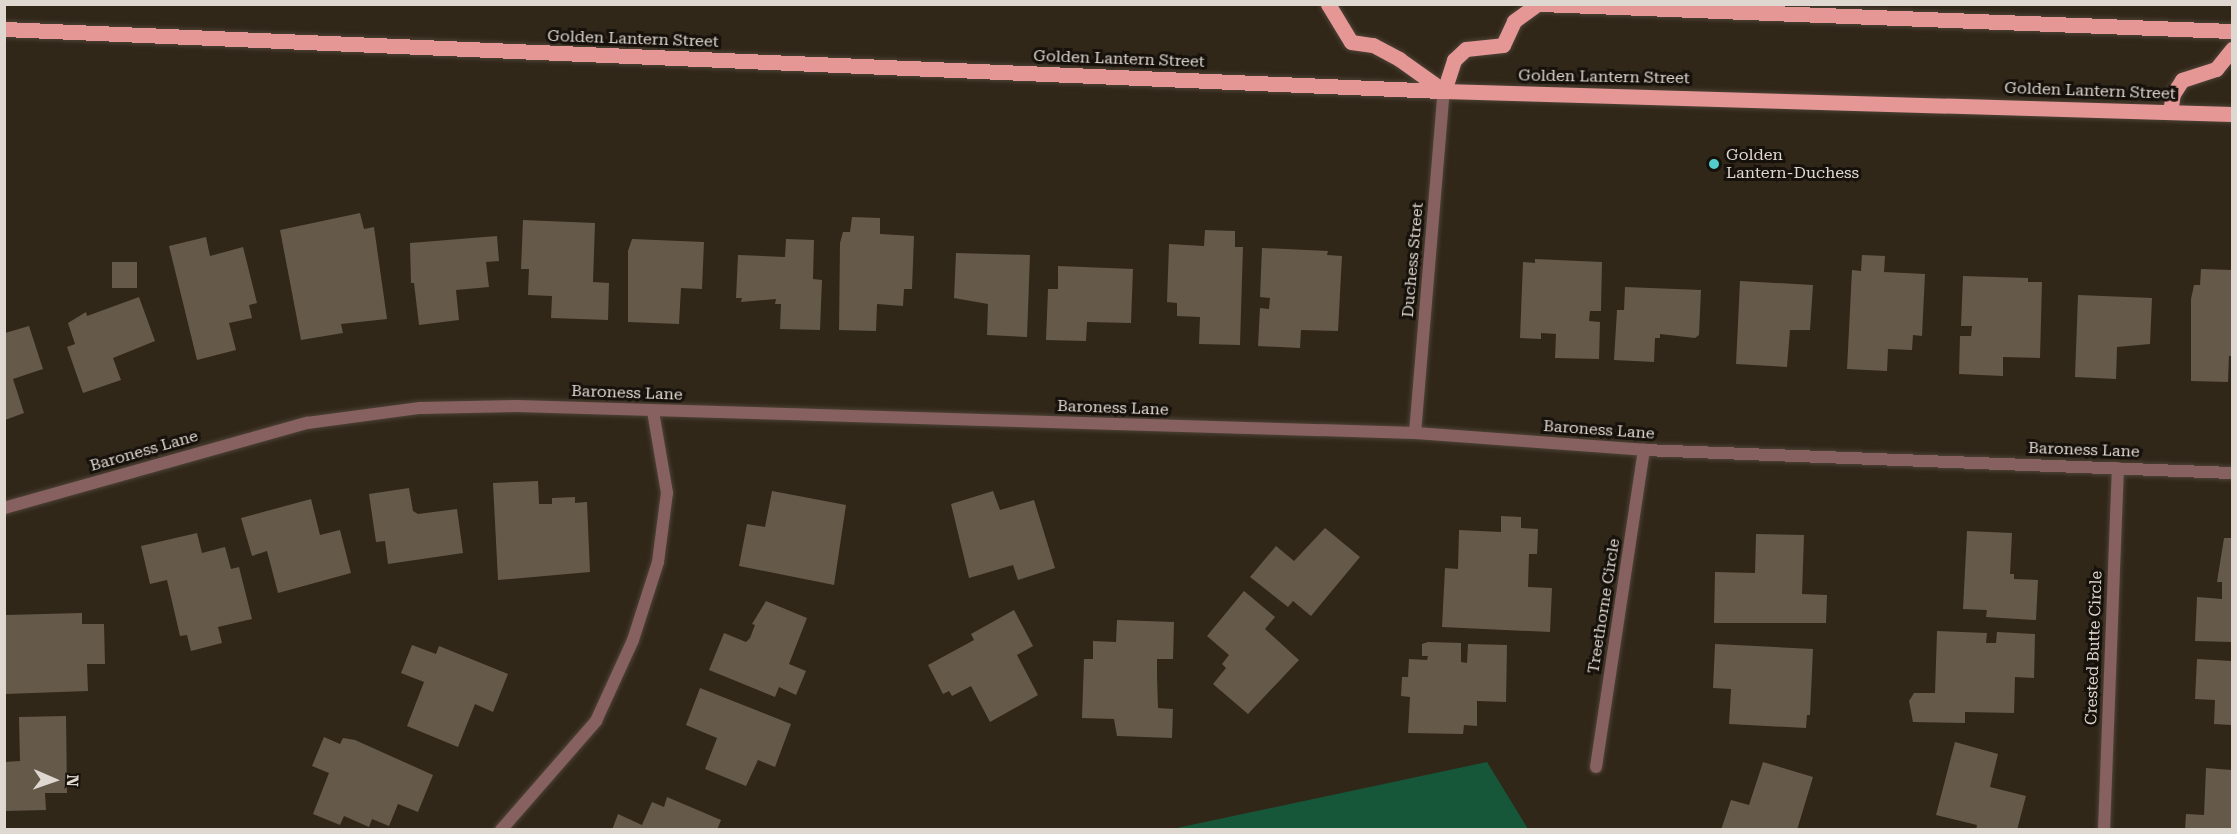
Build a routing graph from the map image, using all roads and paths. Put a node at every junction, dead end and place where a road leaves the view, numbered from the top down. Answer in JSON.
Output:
{"nodes":[{"id":1,"x":1328,"y":4,"type":"edge"},
{"id":2,"x":1539,"y":4,"type":"edge"},
{"id":3,"x":4,"y":29,"type":"edge"},
{"id":4,"x":2232,"y":31,"type":"edge"},
{"id":5,"x":2232,"y":49,"type":"edge"},
{"id":6,"x":1444,"y":91,"type":"junction"},
{"id":7,"x":2170,"y":112,"type":"junction"},
{"id":8,"x":2232,"y":114,"type":"edge"},
{"id":9,"x":653,"y":411,"type":"junction"},
{"id":10,"x":1415,"y":433,"type":"junction"},
{"id":11,"x":1644,"y":450,"type":"junction"},
{"id":12,"x":2118,"y":468,"type":"junction"},
{"id":13,"x":2232,"y":473,"type":"edge"},
{"id":14,"x":4,"y":508,"type":"edge"},
{"id":15,"x":1596,"y":767,"type":"dead end"},
{"id":16,"x":501,"y":830,"type":"edge"},
{"id":17,"x":2103,"y":830,"type":"edge"}],
"edges":[{"from":1,"to":6,"type":"main road"},
{"from":2,"to":4,"type":"main road"},
{"from":2,"to":6,"type":"main road"},
{"from":3,"to":6,"type":"main road","name":"Golden Lantern Street"},
{"from":5,"to":7,"type":"main road"},
{"from":6,"to":7,"type":"main road","name":"Golden Lantern Street"},
{"from":6,"to":10,"type":"street","name":"Duchess Street"},
{"from":7,"to":8,"type":"main road","name":"Golden Lantern Street"},
{"from":9,"to":10,"type":"street","name":"Baroness Lane"},
{"from":9,"to":14,"type":"street","name":"Baroness Lane"},
{"from":9,"to":16,"type":"street"},
{"from":10,"to":11,"type":"street","name":"Baroness Lane"},
{"from":11,"to":12,"type":"street","name":"Baroness Lane"},
{"from":11,"to":15,"type":"street","name":"Treethorne Circle"},
{"from":12,"to":13,"type":"street","name":"Baroness Lane"},
{"from":12,"to":17,"type":"street","name":"Crested Butte Circle"}]}
